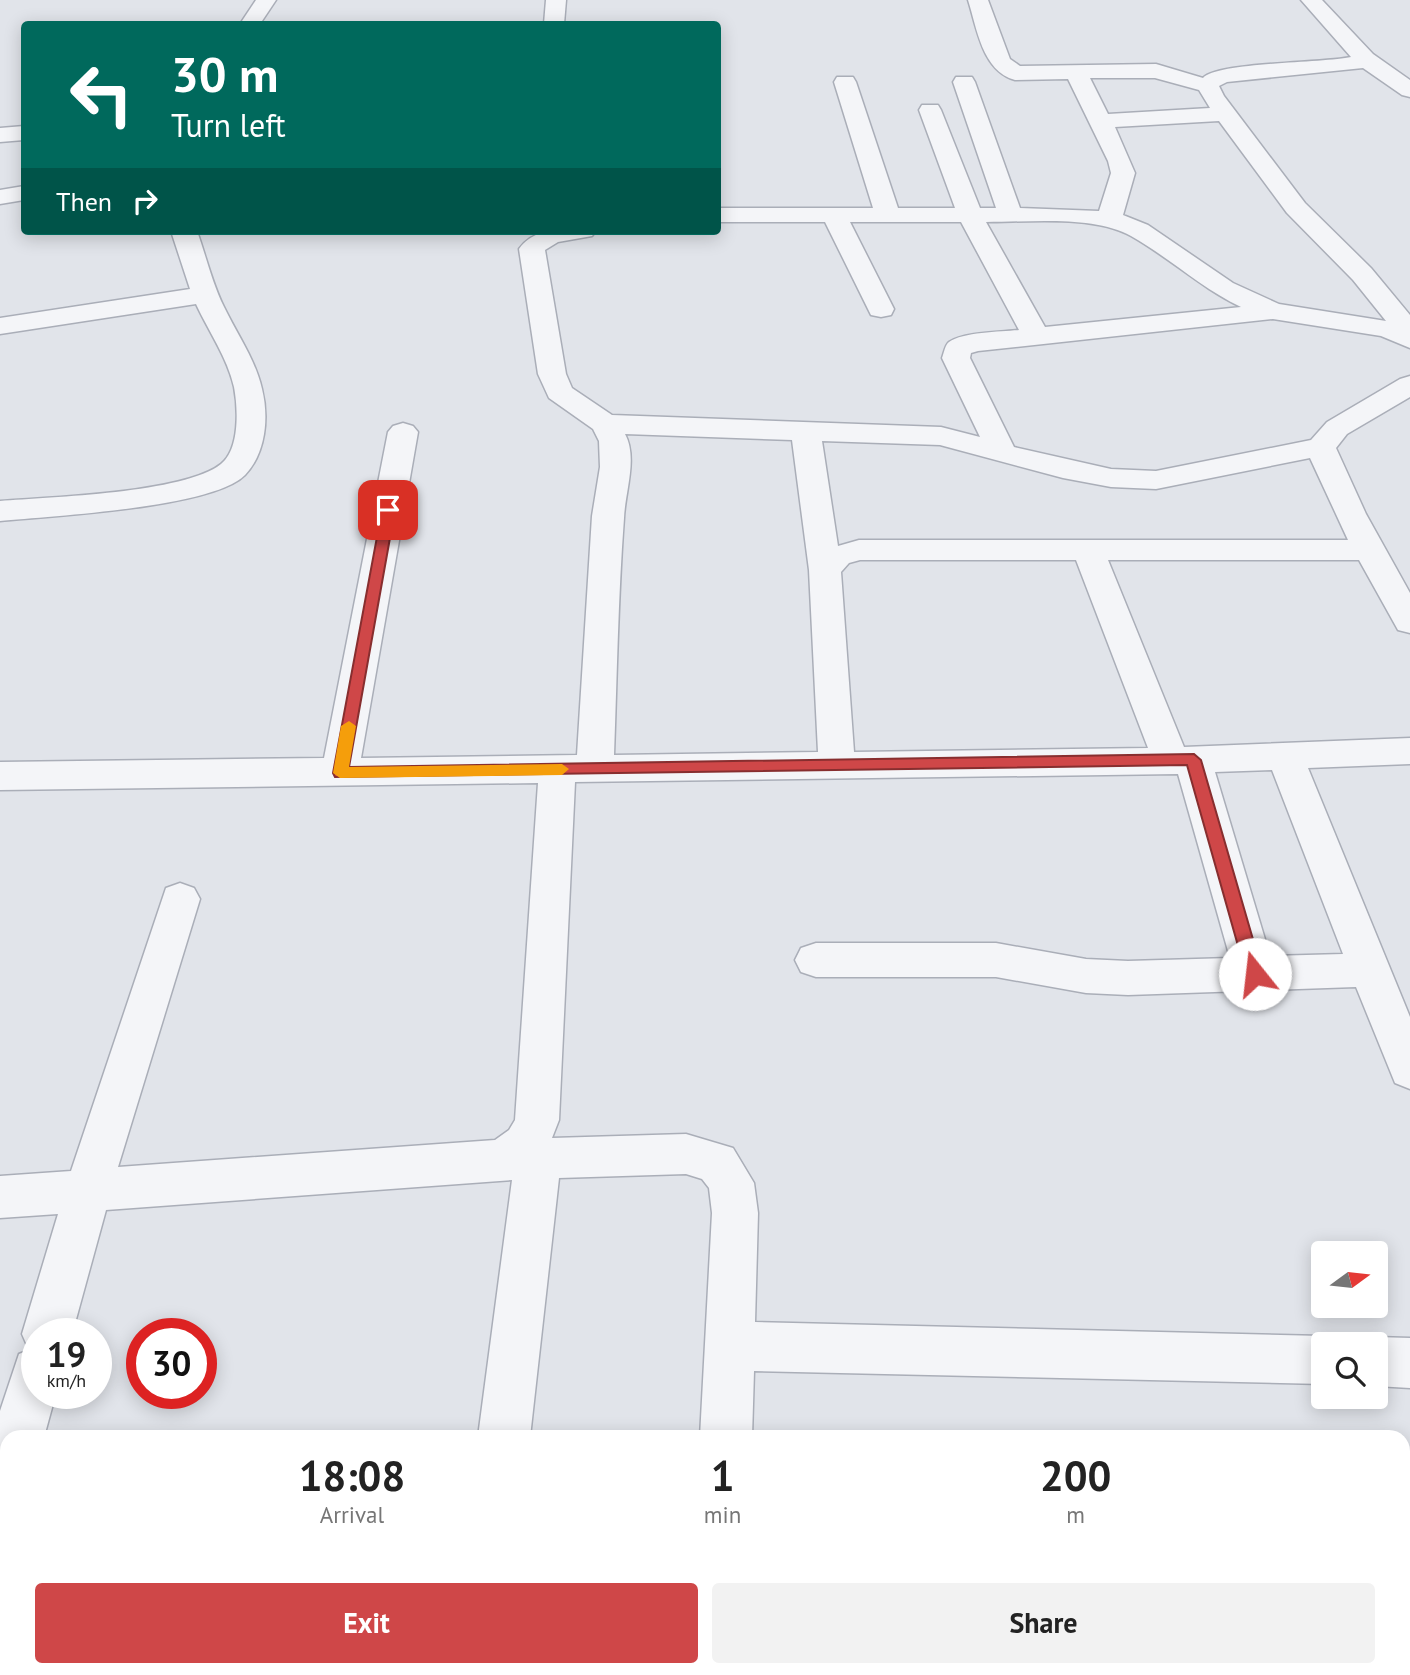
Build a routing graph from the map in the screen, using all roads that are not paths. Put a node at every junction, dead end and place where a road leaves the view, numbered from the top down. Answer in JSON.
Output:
{"nodes":[{"id":1,"x":266,"y":0,"type":"edge"},
{"id":2,"x":556,"y":0,"type":"edge"},
{"id":3,"x":978,"y":0,"type":"edge"},
{"id":4,"x":1311,"y":0,"type":"edge"},
{"id":5,"x":252,"y":21,"type":"edge"},
{"id":6,"x":554,"y":21,"type":"edge"},
{"id":7,"x":1365,"y":59,"type":"junction"},
{"id":8,"x":1076,"y":72,"type":"junction"},
{"id":9,"x":845,"y":82,"type":"dead end"},
{"id":10,"x":964,"y":82,"type":"dead end"},
{"id":11,"x":1208,"y":86,"type":"junction"},
{"id":12,"x":1410,"y":90,"type":"edge"},
{"id":13,"x":930,"y":110,"type":"dead end"},
{"id":14,"x":1226,"y":114,"type":"junction"},
{"id":15,"x":1101,"y":121,"type":"junction"},
{"id":16,"x":21,"y":133,"type":"edge"},
{"id":17,"x":0,"y":135,"type":"edge"},
{"id":18,"x":21,"y":194,"type":"edge"},
{"id":19,"x":0,"y":197,"type":"edge"},
{"id":20,"x":721,"y":215,"type":"edge"},
{"id":21,"x":834,"y":216,"type":"junction"},
{"id":22,"x":888,"y":216,"type":"junction"},
{"id":23,"x":1011,"y":216,"type":"junction"},
{"id":24,"x":971,"y":217,"type":"junction"},
{"id":25,"x":1109,"y":219,"type":"junction"},
{"id":26,"x":185,"y":235,"type":"edge"},
{"id":27,"x":557,"y":235,"type":"edge"},
{"id":28,"x":532,"y":236,"type":"edge"},
{"id":29,"x":205,"y":295,"type":"junction"},
{"id":30,"x":881,"y":309,"type":"dead end"},
{"id":31,"x":1272,"y":311,"type":"junction"},
{"id":32,"x":0,"y":326,"type":"edge"},
{"id":33,"x":1410,"y":332,"type":"edge"},
{"id":34,"x":1036,"y":336,"type":"junction"},
{"id":35,"x":1410,"y":340,"type":"edge"},
{"id":36,"x":1410,"y":386,"type":"edge"},
{"id":37,"x":605,"y":424,"type":"junction"},
{"id":38,"x":806,"y":431,"type":"junction"},
{"id":39,"x":403,"y":432,"type":"dead end"},
{"id":40,"x":1321,"y":447,"type":"junction"},
{"id":41,"x":1002,"y":452,"type":"junction"},
{"id":42,"x":0,"y":511,"type":"edge"},
{"id":43,"x":1088,"y":550,"type":"junction"},
{"id":44,"x":1369,"y":550,"type":"junction"},
{"id":45,"x":825,"y":570,"type":"junction"},
{"id":46,"x":1410,"y":622,"type":"edge"},
{"id":47,"x":1410,"y":751,"type":"edge"},
{"id":48,"x":1285,"y":756,"type":"junction"},
{"id":49,"x":1182,"y":760,"type":"junction"},
{"id":50,"x":837,"y":766,"type":"junction"},
{"id":51,"x":576,"y":769,"type":"junction"},
{"id":52,"x":340,"y":773,"type":"junction"},
{"id":53,"x":0,"y":776,"type":"edge"},
{"id":54,"x":180,"y":899,"type":"dead end"},
{"id":55,"x":816,"y":960,"type":"dead end"},
{"id":56,"x":1370,"y":970,"type":"junction"},
{"id":57,"x":1255,"y":974,"type":"junction"},
{"id":58,"x":1410,"y":1070,"type":"edge"},
{"id":59,"x":520,"y":1159,"type":"junction"},
{"id":60,"x":88,"y":1191,"type":"junction"},
{"id":61,"x":0,"y":1197,"type":"edge"},
{"id":62,"x":52,"y":1318,"type":"edge"},
{"id":63,"x":730,"y":1346,"type":"junction"},
{"id":64,"x":1311,"y":1360,"type":"edge"},
{"id":65,"x":1388,"y":1362,"type":"edge"},
{"id":66,"x":1410,"y":1363,"type":"edge"},
{"id":67,"x":26,"y":1409,"type":"edge"},
{"id":68,"x":20,"y":1430,"type":"edge"},
{"id":69,"x":504,"y":1430,"type":"edge"},
{"id":70,"x":726,"y":1430,"type":"edge"}],
"edges":[{"from":1,"to":5,"type":"street"},
{"from":2,"to":6,"type":"street"},
{"from":3,"to":8,"type":"street"},
{"from":4,"to":7,"type":"street"},
{"from":7,"to":11,"type":"street"},
{"from":7,"to":12,"type":"street"},
{"from":8,"to":11,"type":"street"},
{"from":8,"to":15,"type":"street"},
{"from":9,"to":22,"type":"street"},
{"from":10,"to":23,"type":"street"},
{"from":11,"to":14,"type":"street"},
{"from":13,"to":24,"type":"street"},
{"from":14,"to":15,"type":"street"},
{"from":14,"to":33,"type":"street"},
{"from":15,"to":25,"type":"street"},
{"from":16,"to":17,"type":"street"},
{"from":18,"to":19,"type":"street"},
{"from":20,"to":21,"type":"street"},
{"from":21,"to":22,"type":"street"},
{"from":21,"to":30,"type":"street"},
{"from":22,"to":24,"type":"street"},
{"from":23,"to":24,"type":"street"},
{"from":23,"to":25,"type":"street"},
{"from":24,"to":34,"type":"street"},
{"from":25,"to":31,"type":"street"},
{"from":26,"to":29,"type":"street"},
{"from":27,"to":28,"type":"street"},
{"from":28,"to":37,"type":"street"},
{"from":29,"to":32,"type":"street"},
{"from":29,"to":42,"type":"street"},
{"from":31,"to":34,"type":"street"},
{"from":31,"to":35,"type":"street"},
{"from":34,"to":41,"type":"street"},
{"from":36,"to":40,"type":"street"},
{"from":37,"to":38,"type":"street"},
{"from":37,"to":51,"type":"street"},
{"from":38,"to":41,"type":"street"},
{"from":38,"to":45,"type":"street"},
{"from":39,"to":52,"type":"street"},
{"from":40,"to":41,"type":"street"},
{"from":40,"to":44,"type":"street"},
{"from":43,"to":44,"type":"street"},
{"from":43,"to":45,"type":"street"},
{"from":43,"to":49,"type":"street"},
{"from":44,"to":46,"type":"street"},
{"from":45,"to":50,"type":"street"},
{"from":47,"to":48,"type":"street"},
{"from":48,"to":49,"type":"street"},
{"from":48,"to":56,"type":"street"},
{"from":49,"to":50,"type":"street"},
{"from":49,"to":57,"type":"street"},
{"from":50,"to":51,"type":"street"},
{"from":51,"to":52,"type":"street"},
{"from":51,"to":59,"type":"street"},
{"from":52,"to":53,"type":"street"},
{"from":54,"to":60,"type":"street"},
{"from":55,"to":57,"type":"street"},
{"from":56,"to":57,"type":"street"},
{"from":56,"to":58,"type":"street"},
{"from":59,"to":60,"type":"street"},
{"from":59,"to":63,"type":"street"},
{"from":59,"to":69,"type":"street"},
{"from":60,"to":61,"type":"street"},
{"from":60,"to":62,"type":"street"},
{"from":63,"to":64,"type":"street"},
{"from":63,"to":70,"type":"street"},
{"from":65,"to":66,"type":"street"},
{"from":67,"to":68,"type":"street"}]}
